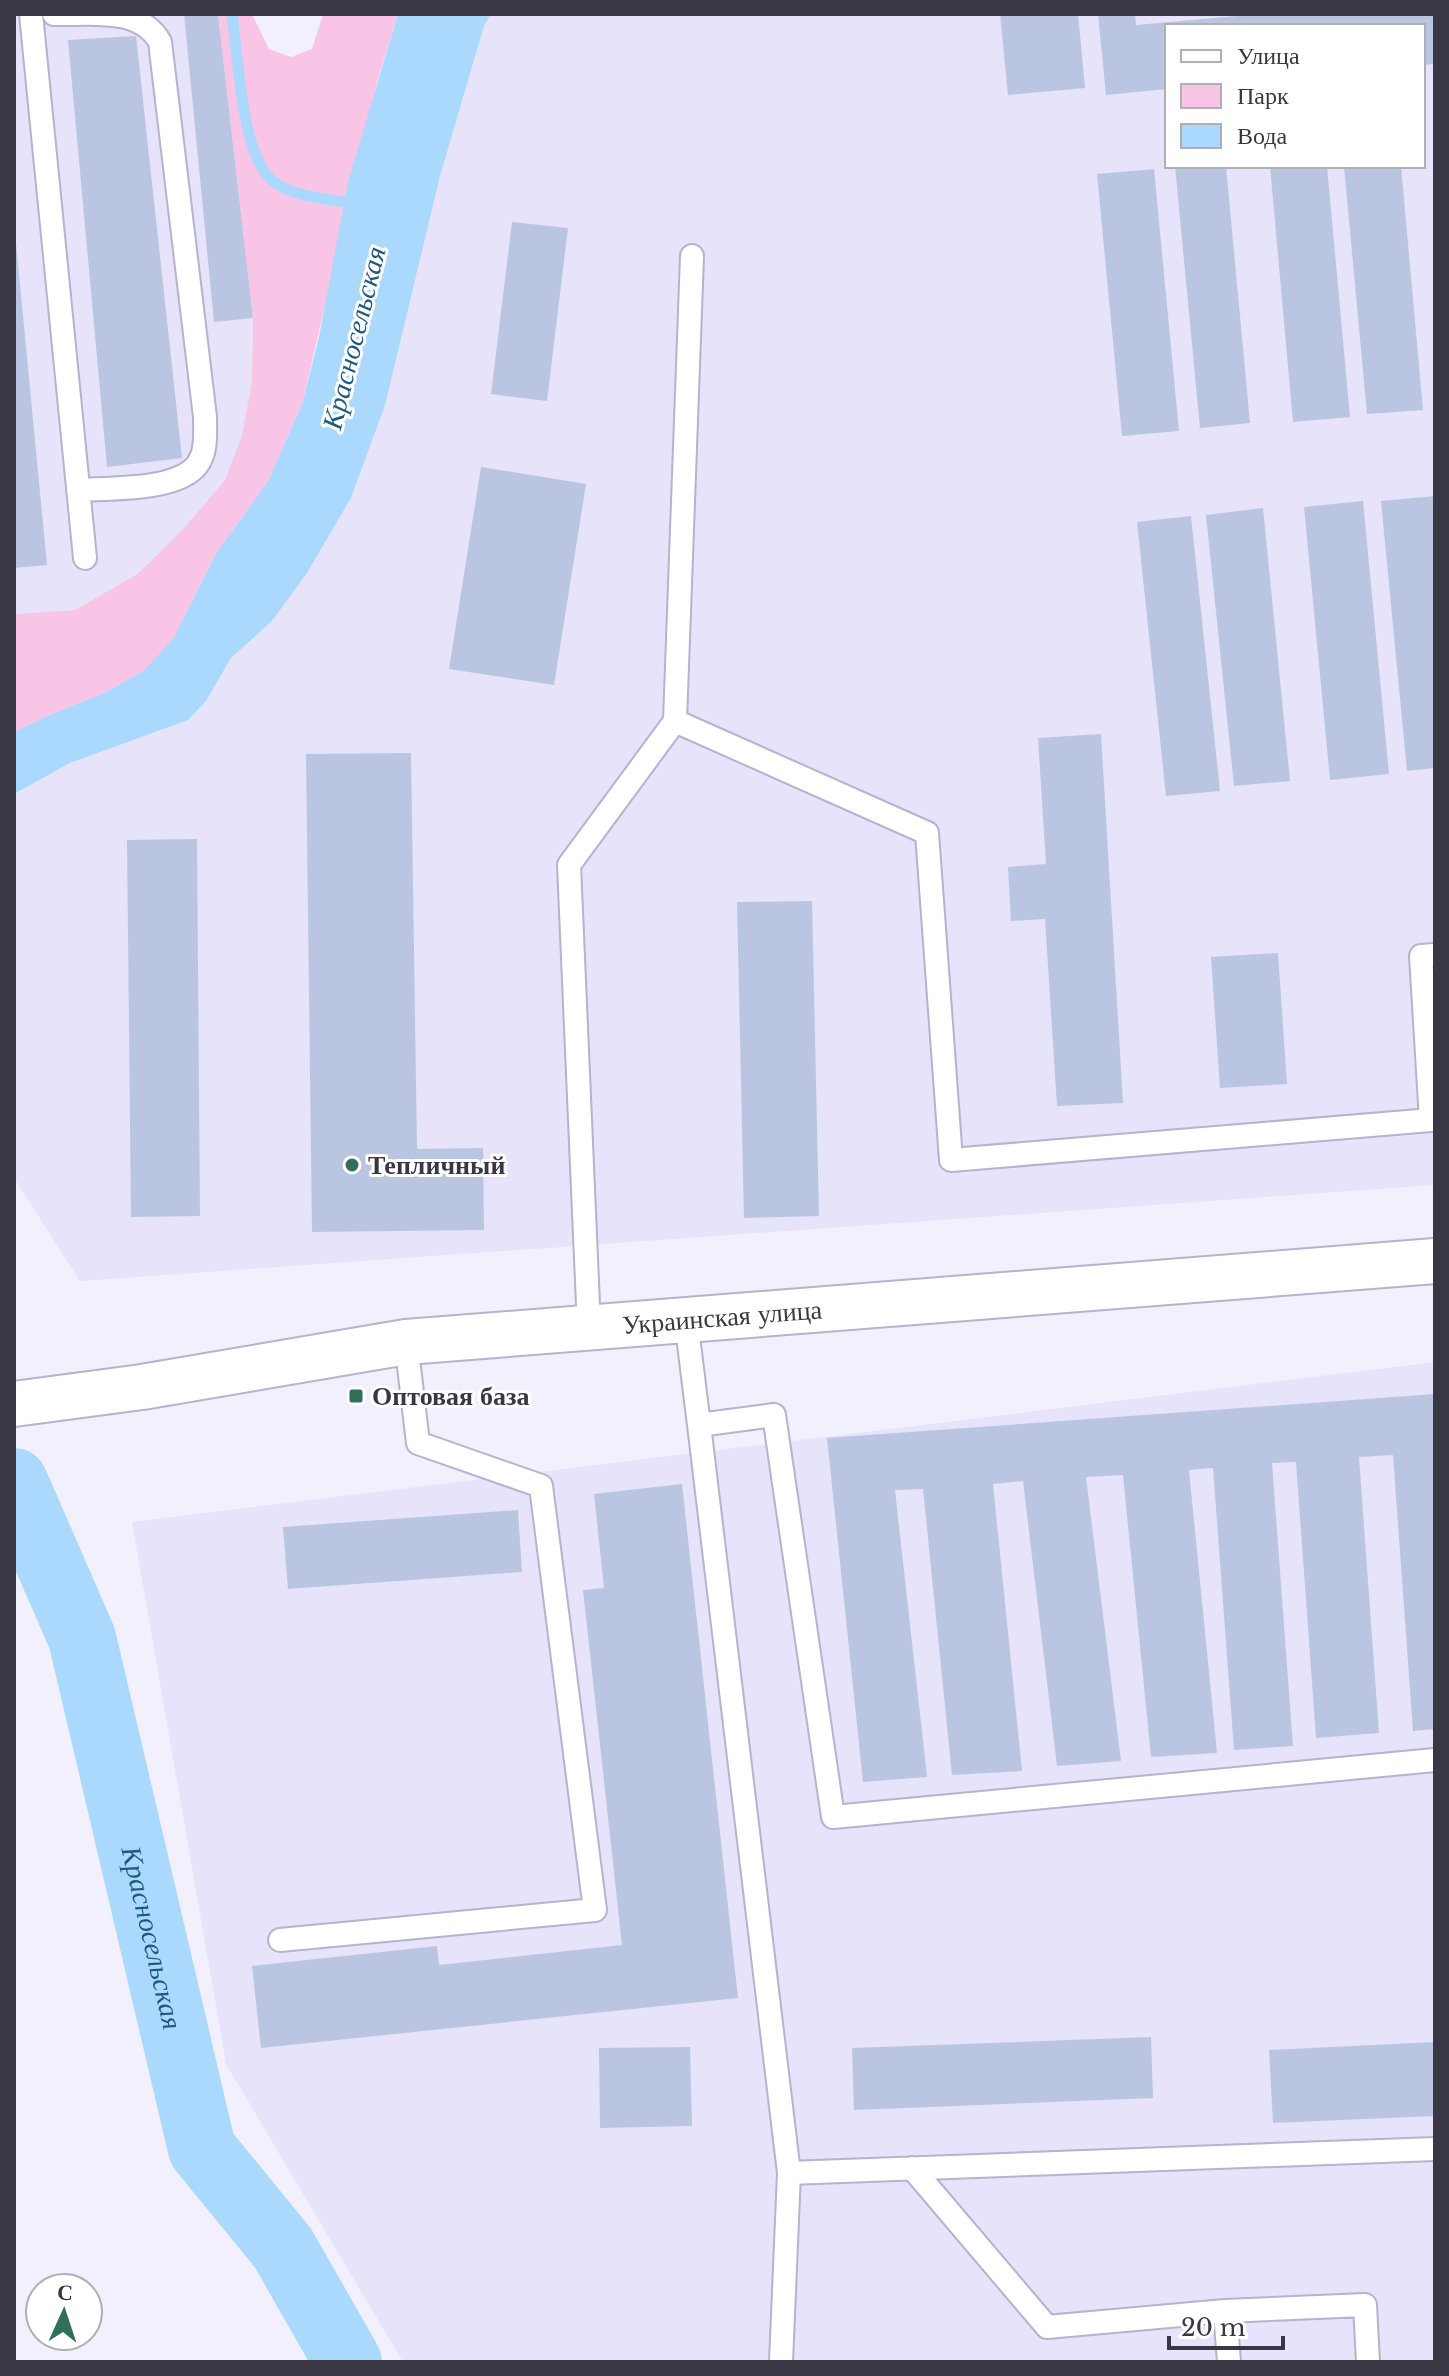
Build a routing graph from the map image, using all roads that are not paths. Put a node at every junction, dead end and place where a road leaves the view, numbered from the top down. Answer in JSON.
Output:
{"nodes":[{"id":1,"x":31,"y":14,"type":"edge"},
{"id":2,"x":54,"y":14,"type":"edge"},
{"id":3,"x":692,"y":256,"type":"dead end"},
{"id":4,"x":78,"y":490,"type":"junction"},
{"id":5,"x":85,"y":558,"type":"dead end"},
{"id":6,"x":675,"y":721,"type":"junction"},
{"id":7,"x":1435,"y":955,"type":"edge"},
{"id":8,"x":1435,"y":1261,"type":"edge"},
{"id":9,"x":686,"y":1320,"type":"junction"},
{"id":10,"x":589,"y":1328,"type":"junction"},
{"id":11,"x":406,"y":1342,"type":"junction"},
{"id":12,"x":14,"y":1404,"type":"edge"},
{"id":13,"x":699,"y":1425,"type":"junction"},
{"id":14,"x":1435,"y":1760,"type":"edge"},
{"id":15,"x":280,"y":1940,"type":"dead end"},
{"id":16,"x":1435,"y":2149,"type":"edge"},
{"id":17,"x":912,"y":2168,"type":"junction"},
{"id":18,"x":789,"y":2173,"type":"junction"},
{"id":19,"x":1225,"y":2311,"type":"junction"},
{"id":20,"x":781,"y":2362,"type":"edge"},
{"id":21,"x":1229,"y":2362,"type":"edge"},
{"id":22,"x":1368,"y":2362,"type":"edge"}],
"edges":[{"from":1,"to":4,"type":"lane"},
{"from":2,"to":4,"type":"lane"},
{"from":3,"to":6,"type":"lane"},
{"from":4,"to":5,"type":"lane"},
{"from":6,"to":7,"type":"lane"},
{"from":6,"to":10,"type":"lane"},
{"from":8,"to":9,"type":"main road","name":"Украинская улица"},
{"from":9,"to":10,"type":"main road","name":"Украинская улица"},
{"from":9,"to":13,"type":"lane"},
{"from":10,"to":11,"type":"main road","name":"Украинская улица"},
{"from":11,"to":12,"type":"main road","name":"Украинская улица"},
{"from":11,"to":15,"type":"lane"},
{"from":13,"to":14,"type":"lane"},
{"from":13,"to":18,"type":"lane"},
{"from":16,"to":17,"type":"lane"},
{"from":17,"to":18,"type":"lane"},
{"from":17,"to":19,"type":"lane"},
{"from":18,"to":20,"type":"lane"},
{"from":19,"to":21,"type":"lane"},
{"from":19,"to":22,"type":"lane"}]}
